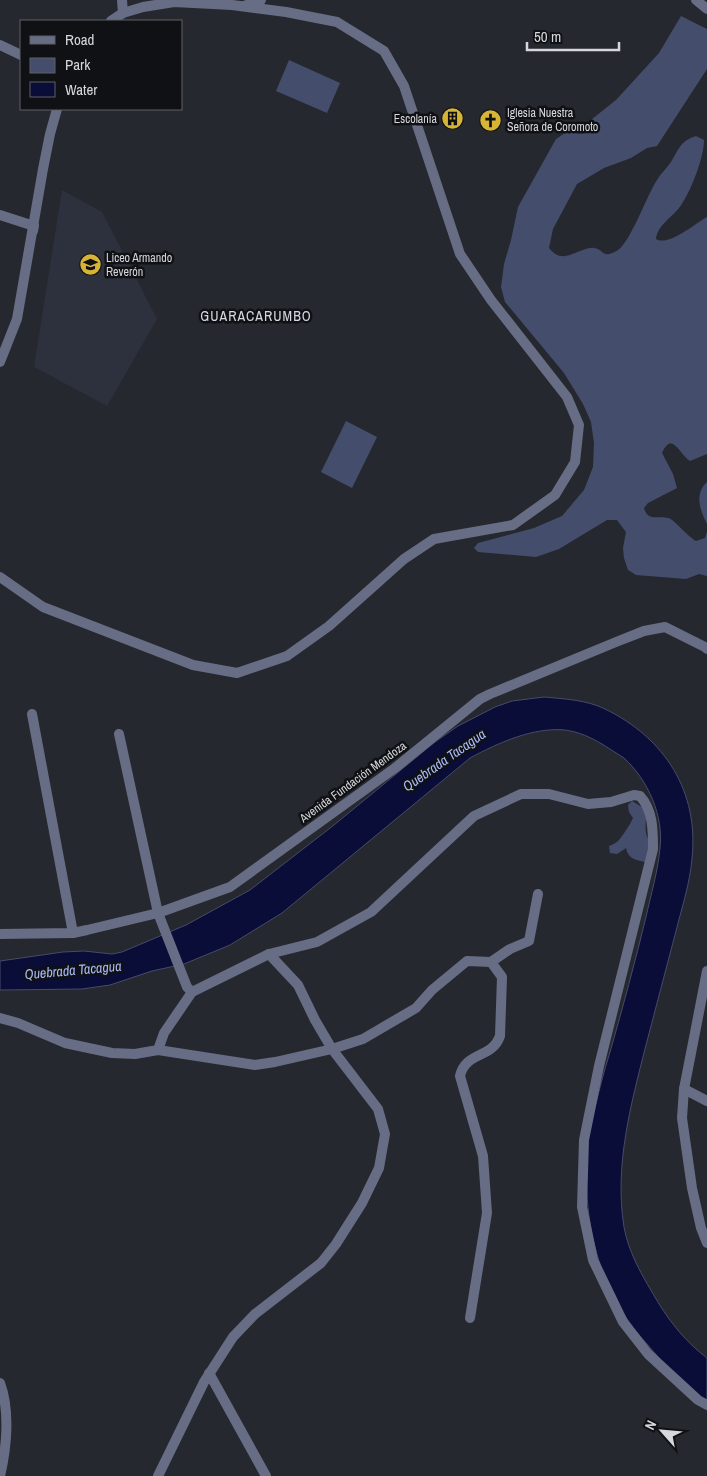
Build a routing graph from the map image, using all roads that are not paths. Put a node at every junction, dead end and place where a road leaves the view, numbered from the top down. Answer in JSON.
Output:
{"nodes":[{"id":1,"x":122,"y":0,"type":"edge"},
{"id":2,"x":261,"y":0,"type":"edge"},
{"id":3,"x":696,"y":0,"type":"edge"},
{"id":4,"x":244,"y":7,"type":"junction"},
{"id":5,"x":707,"y":9,"type":"edge"},
{"id":6,"x":123,"y":13,"type":"junction"},
{"id":7,"x":112,"y":20,"type":"edge"},
{"id":8,"x":0,"y":45,"type":"edge"},
{"id":9,"x":20,"y":55,"type":"edge"},
{"id":10,"x":57,"y":110,"type":"edge"},
{"id":11,"x":0,"y":215,"type":"edge"},
{"id":12,"x":34,"y":226,"type":"junction"},
{"id":13,"x":0,"y":362,"type":"edge"},
{"id":14,"x":0,"y":577,"type":"edge"},
{"id":15,"x":707,"y":650,"type":"edge"},
{"id":16,"x":32,"y":714,"type":"dead end"},
{"id":17,"x":119,"y":734,"type":"dead end"},
{"id":18,"x":538,"y":894,"type":"dead end"},
{"id":19,"x":158,"y":913,"type":"junction"},
{"id":20,"x":73,"y":933,"type":"junction"},
{"id":21,"x":0,"y":934,"type":"edge"},
{"id":22,"x":269,"y":954,"type":"junction"},
{"id":23,"x":491,"y":962,"type":"junction"},
{"id":24,"x":707,"y":971,"type":"edge"},
{"id":25,"x":190,"y":990,"type":"junction"},
{"id":26,"x":0,"y":1018,"type":"edge"},
{"id":27,"x":332,"y":1049,"type":"junction"},
{"id":28,"x":158,"y":1050,"type":"junction"},
{"id":29,"x":684,"y":1090,"type":"junction"},
{"id":30,"x":707,"y":1101,"type":"edge"},
{"id":31,"x":707,"y":1243,"type":"edge"},
{"id":32,"x":470,"y":1318,"type":"dead end"},
{"id":33,"x":209,"y":1374,"type":"junction"},
{"id":34,"x":0,"y":1382,"type":"edge"},
{"id":35,"x":707,"y":1404,"type":"edge"},
{"id":36,"x":0,"y":1476,"type":"edge"},
{"id":37,"x":158,"y":1476,"type":"edge"},
{"id":38,"x":266,"y":1476,"type":"edge"}],
"edges":[{"from":1,"to":6,"type":"street"},
{"from":2,"to":4,"type":"street"},
{"from":3,"to":5,"type":"street"},
{"from":4,"to":6,"type":"street"},
{"from":4,"to":14,"type":"street"},
{"from":6,"to":7,"type":"street"},
{"from":8,"to":9,"type":"street"},
{"from":10,"to":12,"type":"street"},
{"from":11,"to":12,"type":"street"},
{"from":12,"to":13,"type":"street"},
{"from":15,"to":19,"type":"street","name":"Avenida Fundación Mendoza"},
{"from":16,"to":20,"type":"street"},
{"from":17,"to":19,"type":"street"},
{"from":18,"to":23,"type":"street"},
{"from":19,"to":20,"type":"street","name":"Avenida Fundación Mendoza"},
{"from":19,"to":25,"type":"street"},
{"from":20,"to":21,"type":"street","name":"Avenida Fundación Mendoza"},
{"from":22,"to":25,"type":"street"},
{"from":22,"to":27,"type":"street"},
{"from":22,"to":35,"type":"street"},
{"from":23,"to":27,"type":"street"},
{"from":23,"to":32,"type":"street"},
{"from":24,"to":29,"type":"street"},
{"from":25,"to":28,"type":"street"},
{"from":26,"to":28,"type":"street"},
{"from":27,"to":28,"type":"street"},
{"from":27,"to":33,"type":"street"},
{"from":29,"to":30,"type":"street"},
{"from":29,"to":31,"type":"street"},
{"from":33,"to":37,"type":"street"},
{"from":33,"to":38,"type":"street"},
{"from":34,"to":36,"type":"street"}]}
